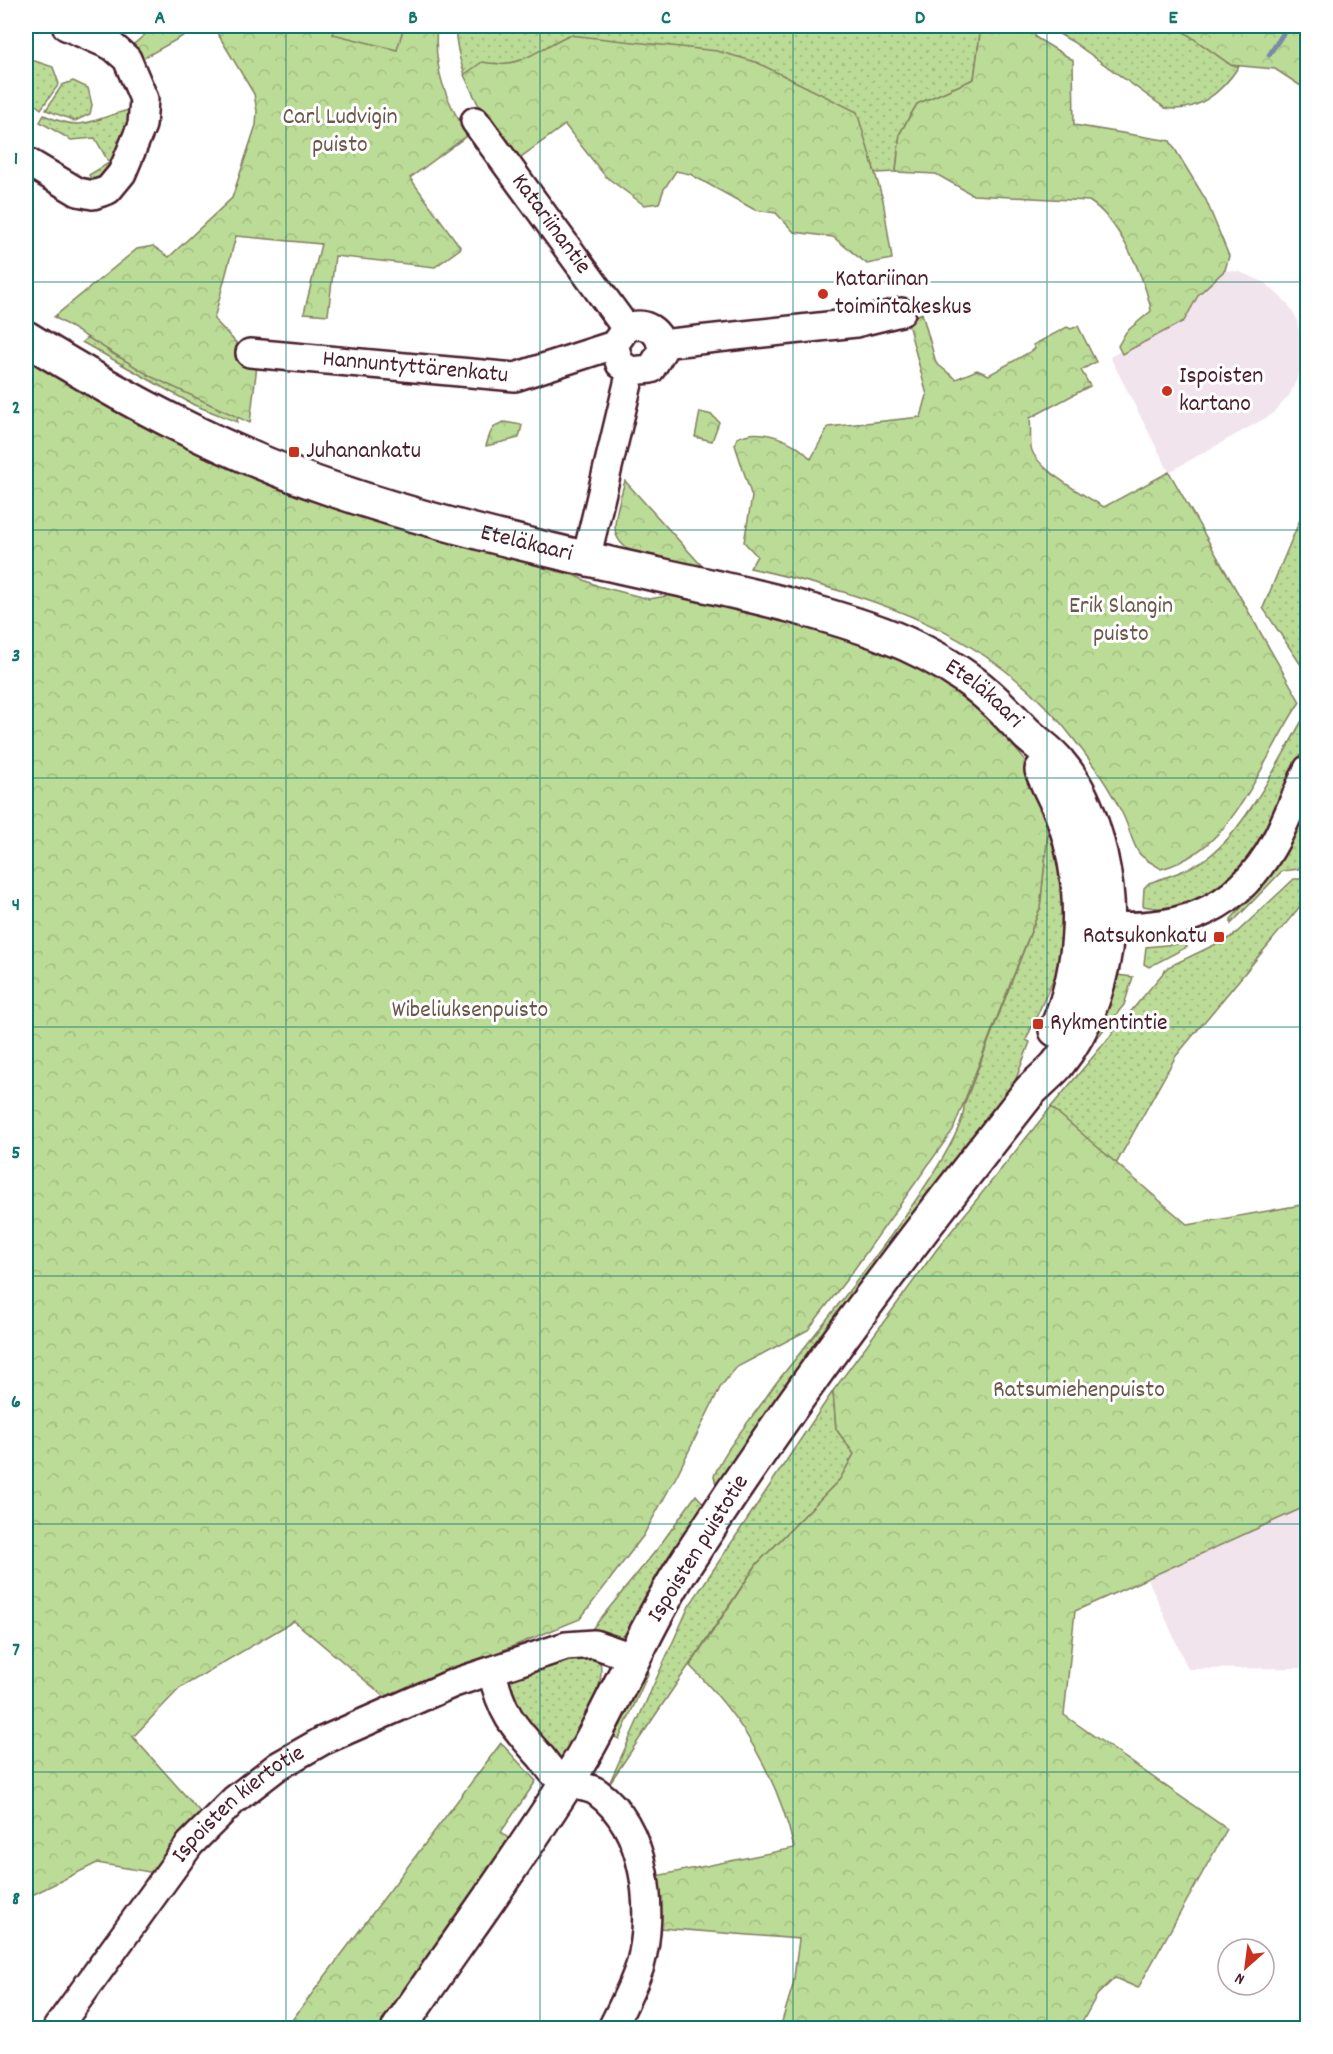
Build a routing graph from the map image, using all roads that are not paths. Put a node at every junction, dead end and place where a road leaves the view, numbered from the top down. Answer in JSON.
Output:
{"nodes":[{"id":1,"x":66,"y":26,"type":"edge"},
{"id":2,"x":475,"y":121,"type":"dead end"},
{"id":3,"x":26,"y":161,"type":"edge"},
{"id":4,"x":901,"y":312,"type":"dead end"},
{"id":5,"x":620,"y":336,"type":"junction"},
{"id":6,"x":26,"y":338,"type":"edge"},
{"id":7,"x":662,"y":344,"type":"junction"},
{"id":8,"x":250,"y":352,"type":"dead end"},
{"id":9,"x":631,"y":371,"type":"junction"},
{"id":10,"x":586,"y":558,"type":"junction"},
{"id":11,"x":1308,"y":769,"type":"edge"},
{"id":12,"x":1094,"y":926,"type":"junction"},
{"id":13,"x":632,"y":1657,"type":"junction"},
{"id":14,"x":492,"y":1671,"type":"junction"},
{"id":15,"x":567,"y":1783,"type":"junction"},
{"id":16,"x":57,"y":2028,"type":"edge"},
{"id":17,"x":399,"y":2028,"type":"edge"},
{"id":18,"x":612,"y":2028,"type":"edge"}],
"edges":[{"from":1,"to":3,"type":"street"},
{"from":2,"to":5,"type":"street","name":"Katariinantie"},
{"from":4,"to":7,"type":"street"},
{"from":5,"to":7,"type":"street"},
{"from":5,"to":8,"type":"street","name":"Hannuntyttärenkatu"},
{"from":5,"to":9,"type":"street"},
{"from":6,"to":10,"type":"main road","name":"Eteläkaari"},
{"from":7,"to":9,"type":"street"},
{"from":9,"to":10,"type":"street"},
{"from":10,"to":12,"type":"main road","name":"Eteläkaari"},
{"from":11,"to":12,"type":"street"},
{"from":12,"to":13,"type":"main road","name":"Ispoisten puistotie"},
{"from":13,"to":14,"type":"street","name":"Ispoisten kiertotie"},
{"from":13,"to":15,"type":"main road","name":"Ispoisten puistotie"},
{"from":14,"to":15,"type":"street"},
{"from":14,"to":16,"type":"street","name":"Ispoisten kiertotie"},
{"from":15,"to":17,"type":"main road","name":"Ispoisten puistotie"},
{"from":15,"to":18,"type":"street"}]}
